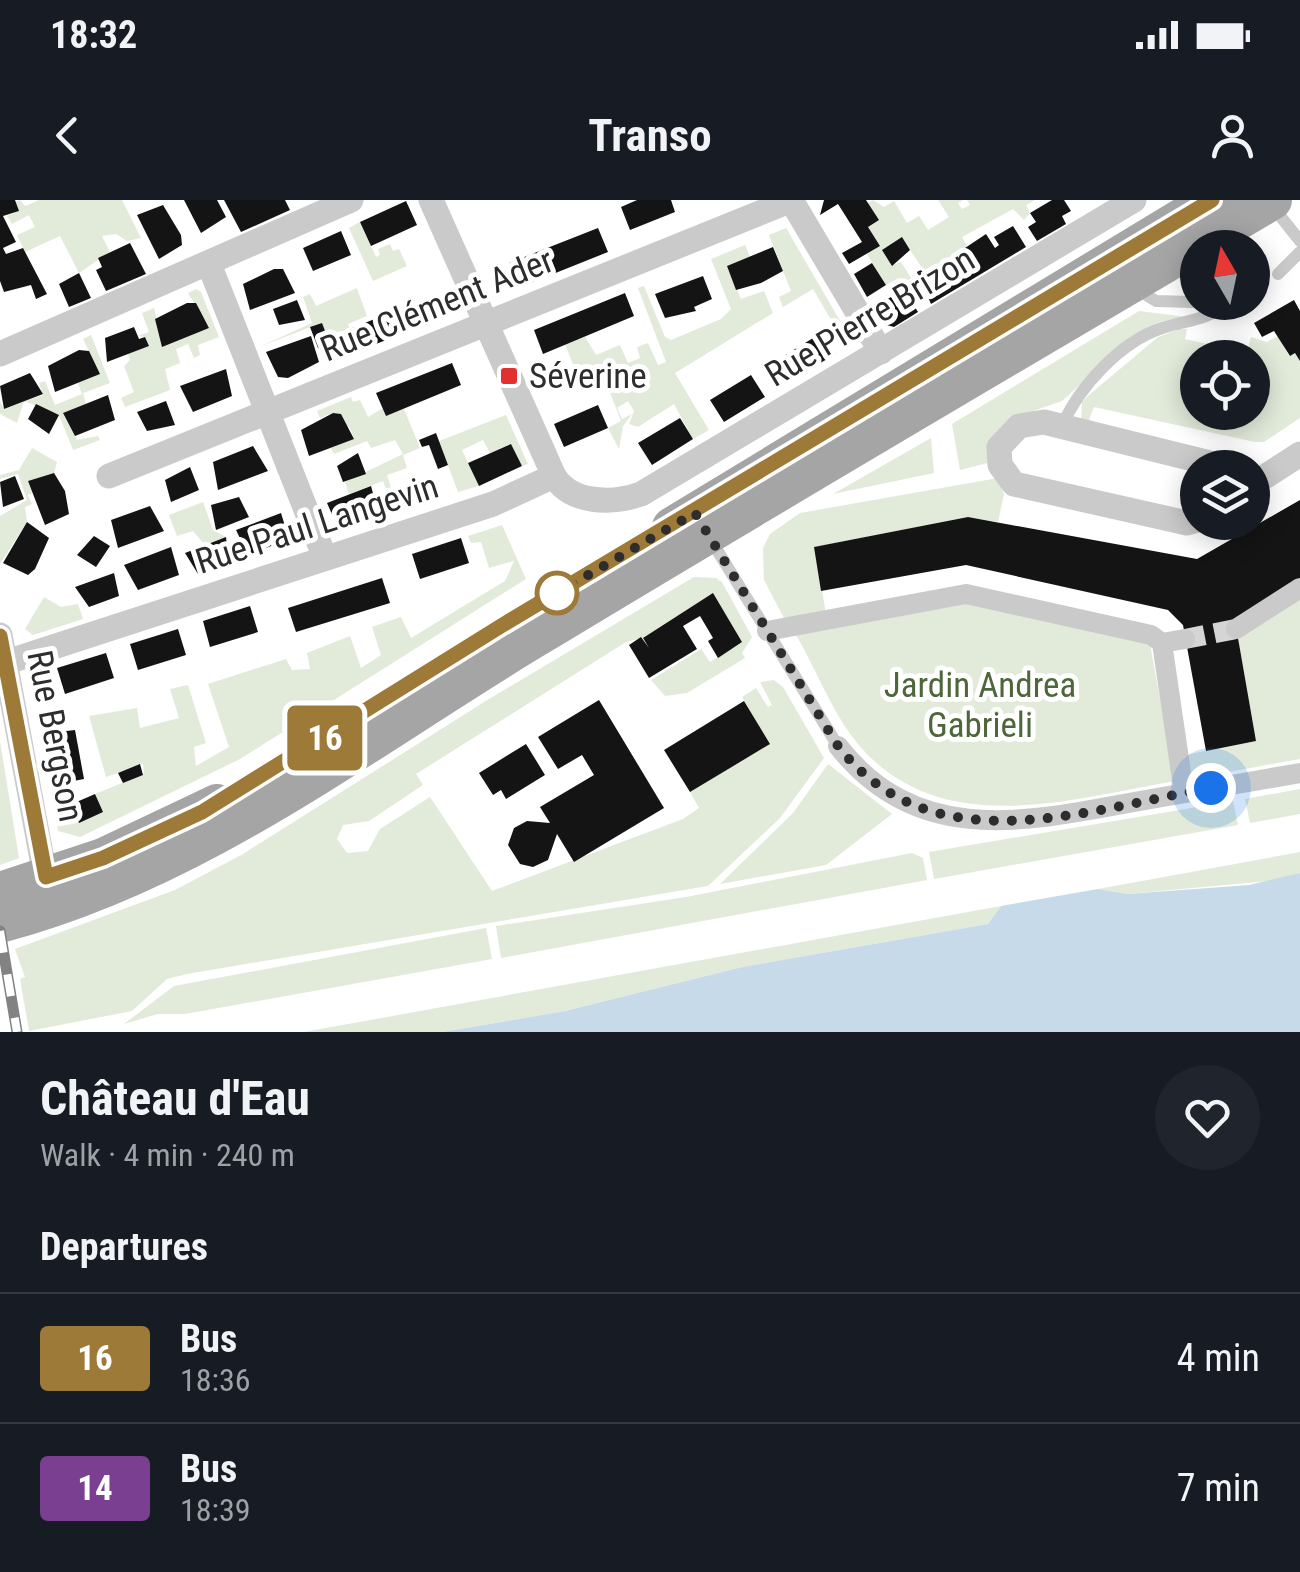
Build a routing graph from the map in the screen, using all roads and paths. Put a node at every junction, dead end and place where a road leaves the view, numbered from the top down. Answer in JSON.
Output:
{"nodes":[{"id":1,"x":352,"y":200,"type":"edge"},
{"id":2,"x":431,"y":200,"type":"edge"},
{"id":3,"x":791,"y":200,"type":"edge"},
{"id":4,"x":1134,"y":200,"type":"edge"},
{"id":5,"x":1212,"y":200,"type":"edge"},
{"id":6,"x":1286,"y":222,"type":"edge"},
{"id":7,"x":209,"y":264,"type":"junction"},
{"id":8,"x":1278,"y":274,"type":"dead end"},
{"id":9,"x":1180,"y":279,"type":"edge"},
{"id":10,"x":1136,"y":290,"type":"junction"},
{"id":11,"x":1180,"y":302,"type":"edge"},
{"id":12,"x":1203,"y":320,"type":"edge"},
{"id":13,"x":484,"y":323,"type":"junction"},
{"id":14,"x":882,"y":352,"type":"junction"},
{"id":15,"x":0,"y":354,"type":"edge"},
{"id":16,"x":268,"y":411,"type":"junction"},
{"id":17,"x":1062,"y":426,"type":"junction"},
{"id":18,"x":1300,"y":454,"type":"edge"},
{"id":19,"x":1180,"y":456,"type":"edge"},
{"id":20,"x":1270,"y":471,"type":"edge"},
{"id":21,"x":109,"y":476,"type":"dead end"},
{"id":22,"x":554,"y":476,"type":"junction"},
{"id":23,"x":1180,"y":521,"type":"edge"},
{"id":24,"x":702,"y":525,"type":"junction"},
{"id":25,"x":325,"y":558,"type":"junction"},
{"id":26,"x":1300,"y":588,"type":"edge"},
{"id":27,"x":1236,"y":629,"type":"tunnel mouth"},
{"id":28,"x":767,"y":631,"type":"junction"},
{"id":29,"x":0,"y":635,"type":"edge"},
{"id":30,"x":1185,"y":639,"type":"tunnel mouth"},
{"id":31,"x":1162,"y":644,"type":"junction"},
{"id":32,"x":7,"y":662,"type":"junction"},
{"id":33,"x":838,"y":746,"type":"joint"},
{"id":34,"x":1300,"y":772,"type":"edge"},
{"id":35,"x":1184,"y":793,"type":"junction"},
{"id":36,"x":0,"y":892,"type":"edge"},
{"id":37,"x":48,"y":892,"type":"junction"},
{"id":38,"x":0,"y":924,"type":"edge"}],
"edges":[{"from":1,"to":7,"type":"street"},
{"from":2,"to":13,"type":"street"},
{"from":3,"to":13,"type":"street","name":"Rue Clément Ader"},
{"from":3,"to":14,"type":"street"},
{"from":4,"to":14,"type":"street","name":"Rue Pierre Brizon"},
{"from":5,"to":24,"type":"main road"},
{"from":6,"to":8,"type":"lane"},
{"from":6,"to":10,"type":"main road"},
{"from":7,"to":15,"type":"street"},
{"from":7,"to":16,"type":"street"},
{"from":9,"to":10,"type":"main road"},
{"from":10,"to":11,"type":"lane"},
{"from":10,"to":24,"type":"main road"},
{"from":12,"to":17,"type":"lane"},
{"from":13,"to":16,"type":"street","name":"Rue Clément Ader"},
{"from":13,"to":22,"type":"street"},
{"from":14,"to":22,"type":"street","name":"Rue Pierre Brizon"},
{"from":16,"to":21,"type":"street","name":"Rue Clément Ader"},
{"from":16,"to":25,"type":"street"},
{"from":17,"to":19,"type":"street"},
{"from":17,"to":23,"type":"street"},
{"from":18,"to":20,"type":"street"},
{"from":22,"to":25,"type":"street","name":"Rue Paul Langevin"},
{"from":24,"to":28,"type":"lane"},
{"from":24,"to":37,"type":"main road"},
{"from":25,"to":32,"type":"street","name":"Rue Paul Langevin"},
{"from":26,"to":27,"type":"street"},
{"from":28,"to":31,"type":"street"},
{"from":28,"to":33,"type":"lane"},
{"from":29,"to":32,"type":"street","name":"Rue Bergson"},
{"from":30,"to":31,"type":"street"},
{"from":31,"to":35,"type":"street"},
{"from":32,"to":37,"type":"street","name":"Rue Bergson"},
{"from":33,"to":35,"type":"street"},
{"from":34,"to":35,"type":"street"},
{"from":36,"to":37,"type":"main road"},
{"from":37,"to":38,"type":"main road"}]}
